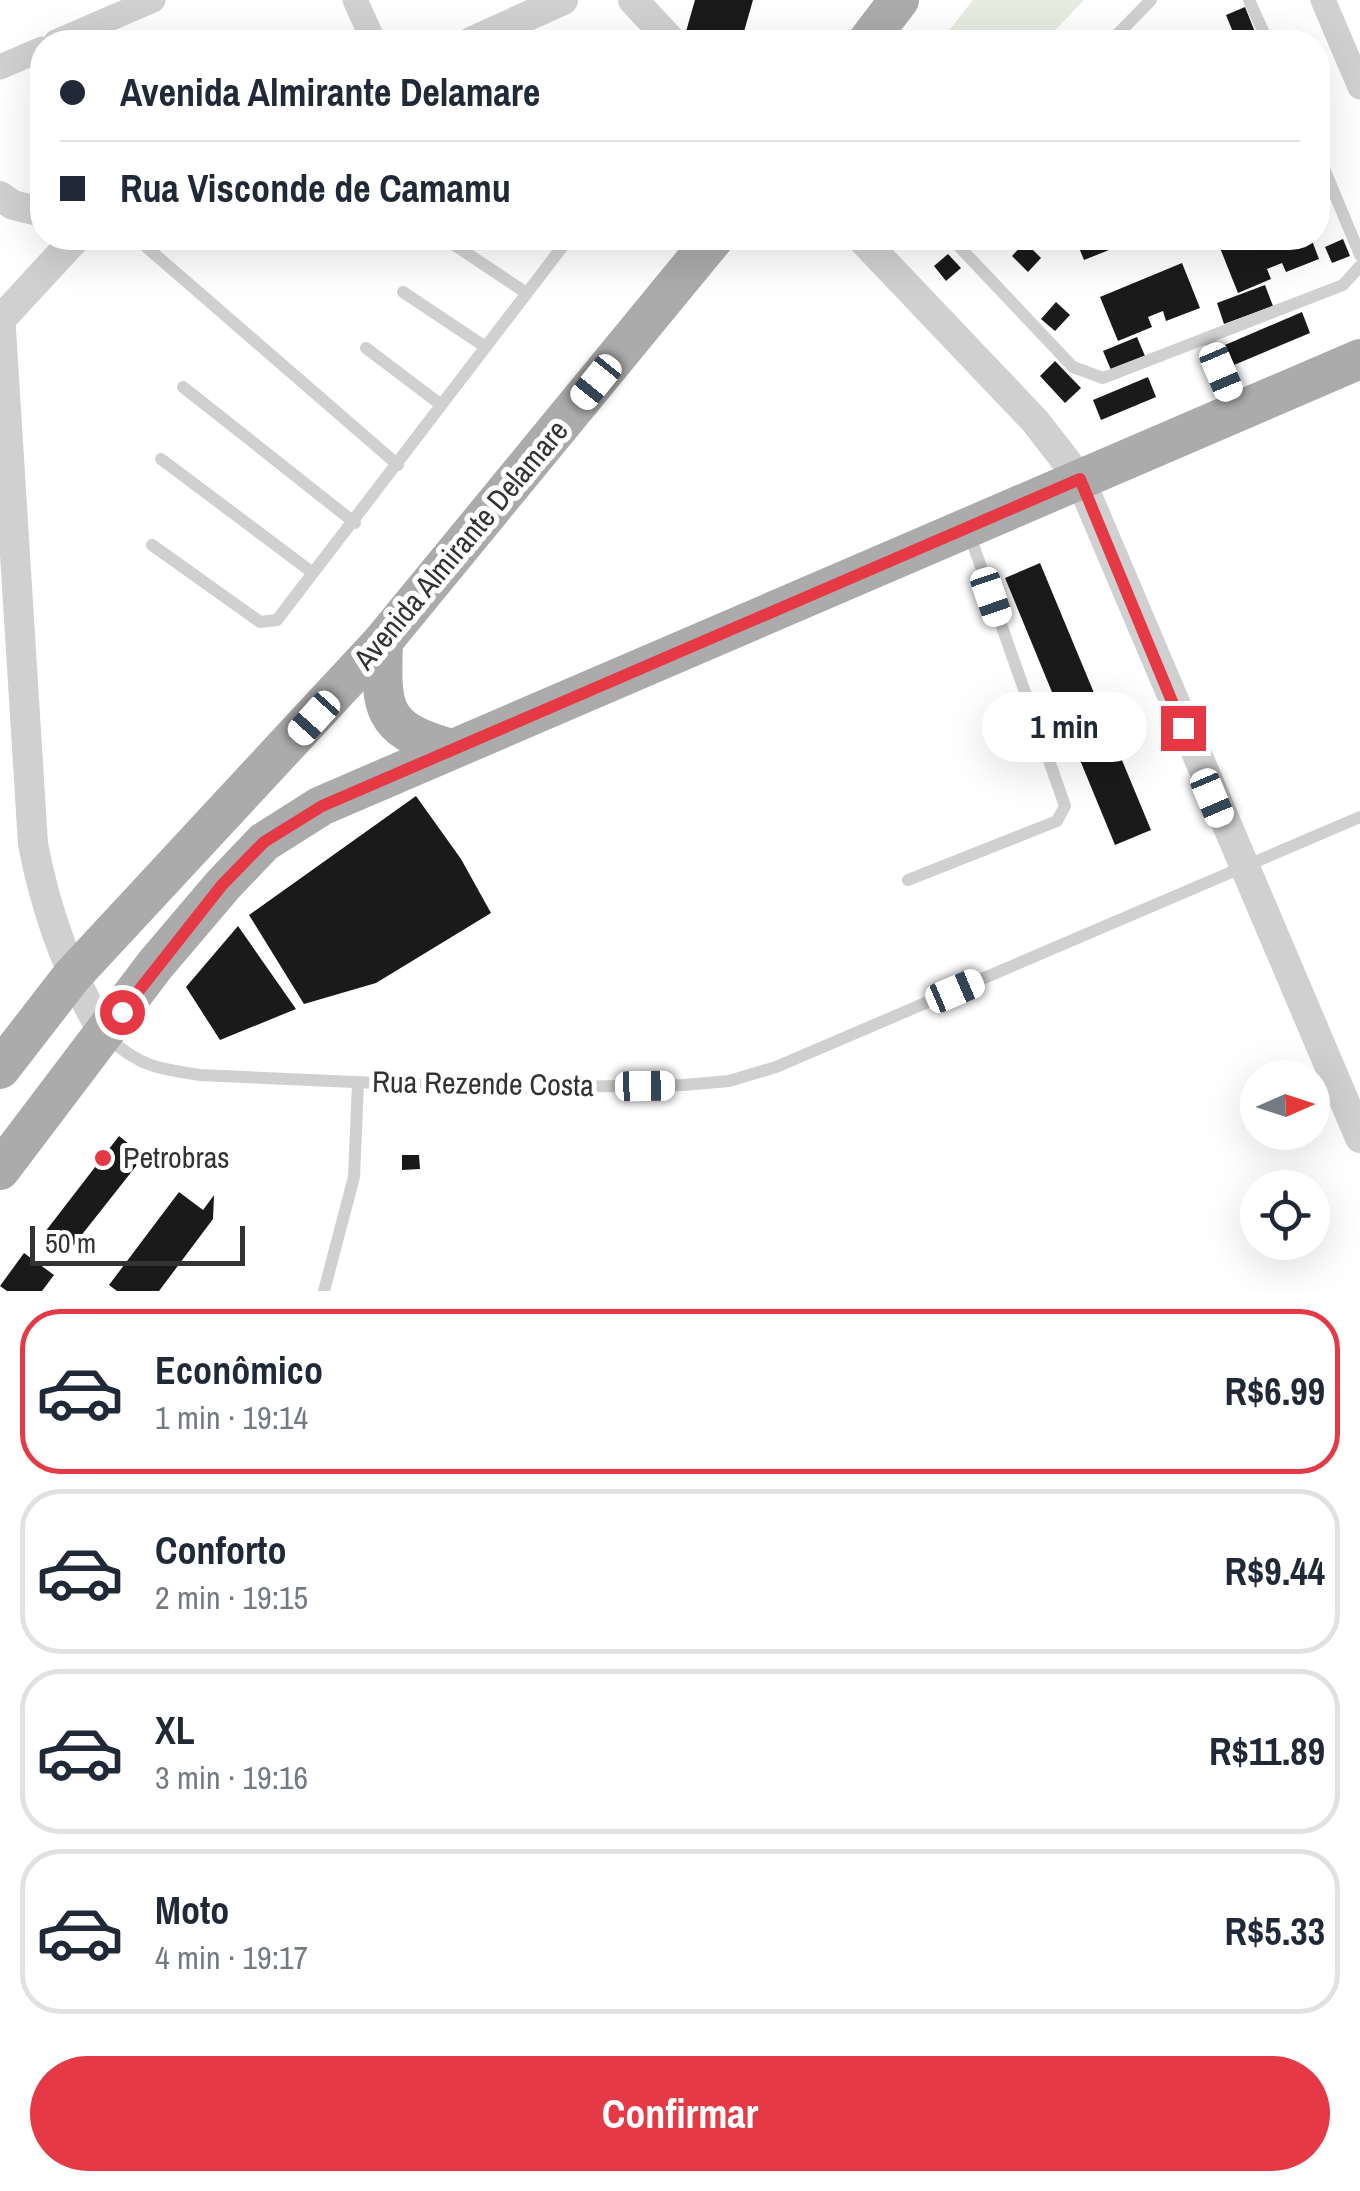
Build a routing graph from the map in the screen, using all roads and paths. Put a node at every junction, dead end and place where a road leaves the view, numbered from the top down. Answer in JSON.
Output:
{"nodes":[{"id":1,"x":153,"y":0,"type":"edge"},
{"id":2,"x":354,"y":0,"type":"edge"},
{"id":3,"x":563,"y":0,"type":"edge"},
{"id":4,"x":633,"y":0,"type":"edge"},
{"id":5,"x":899,"y":0,"type":"edge"},
{"id":6,"x":1152,"y":0,"type":"edge"},
{"id":7,"x":1248,"y":0,"type":"edge"},
{"id":8,"x":1324,"y":0,"type":"edge"},
{"id":9,"x":84,"y":30,"type":"edge"},
{"id":10,"x":368,"y":30,"type":"edge"},
{"id":11,"x":497,"y":30,"type":"edge"},
{"id":12,"x":661,"y":30,"type":"edge"},
{"id":13,"x":876,"y":30,"type":"edge"},
{"id":14,"x":1122,"y":30,"type":"edge"},
{"id":15,"x":1262,"y":30,"type":"edge"},
{"id":16,"x":30,"y":54,"type":"edge"},
{"id":17,"x":0,"y":68,"type":"edge"},
{"id":18,"x":1360,"y":87,"type":"edge"},
{"id":19,"x":1330,"y":183,"type":"edge"},
{"id":20,"x":0,"y":196,"type":"edge"},
{"id":21,"x":30,"y":209,"type":"edge"},
{"id":22,"x":64,"y":250,"type":"edge"},
{"id":23,"x":150,"y":250,"type":"edge"},
{"id":24,"x":462,"y":250,"type":"edge"},
{"id":25,"x":560,"y":250,"type":"edge"},
{"id":26,"x":704,"y":250,"type":"edge"},
{"id":27,"x":872,"y":250,"type":"edge"},
{"id":28,"x":962,"y":250,"type":"edge"},
{"id":29,"x":1360,"y":255,"type":"edge"},
{"id":30,"x":1360,"y":266,"type":"edge"},
{"id":31,"x":403,"y":292,"type":"dead end"},
{"id":32,"x":525,"y":292,"type":"junction"},
{"id":33,"x":0,"y":316,"type":"edge"},
{"id":34,"x":1209,"y":338,"type":"junction"},
{"id":35,"x":484,"y":346,"type":"junction"},
{"id":36,"x":366,"y":348,"type":"dead end"},
{"id":37,"x":1360,"y":359,"type":"edge"},
{"id":38,"x":183,"y":387,"type":"dead end"},
{"id":39,"x":440,"y":404,"type":"junction"},
{"id":40,"x":1238,"y":411,"type":"junction"},
{"id":41,"x":4,"y":423,"type":"edge"},
{"id":42,"x":161,"y":459,"type":"dead end"},
{"id":43,"x":398,"y":465,"type":"junction"},
{"id":44,"x":1080,"y":479,"type":"junction"},
{"id":45,"x":355,"y":522,"type":"junction"},
{"id":46,"x":967,"y":527,"type":"junction"},
{"id":47,"x":152,"y":545,"type":"dead end"},
{"id":48,"x":313,"y":573,"type":"junction"},
{"id":49,"x":383,"y":641,"type":"junction"},
{"id":50,"x":448,"y":748,"type":"junction"},
{"id":51,"x":1360,"y":818,"type":"edge"},
{"id":52,"x":1242,"y":869,"type":"junction"},
{"id":53,"x":908,"y":880,"type":"dead end"},
{"id":54,"x":72,"y":976,"type":"junction"},
{"id":55,"x":105,"y":1035,"type":"junction"},
{"id":56,"x":0,"y":1069,"type":"edge"},
{"id":57,"x":358,"y":1083,"type":"junction"},
{"id":58,"x":1360,"y":1138,"type":"edge"},
{"id":59,"x":0,"y":1170,"type":"edge"},
{"id":60,"x":324,"y":1291,"type":"edge"}],
"edges":[{"from":1,"to":9,"type":"street"},
{"from":2,"to":10,"type":"street"},
{"from":3,"to":11,"type":"street"},
{"from":4,"to":12,"type":"street"},
{"from":5,"to":13,"type":"main road"},
{"from":6,"to":14,"type":"lane"},
{"from":7,"to":15,"type":"lane"},
{"from":8,"to":18,"type":"street"},
{"from":16,"to":17,"type":"street"},
{"from":19,"to":29,"type":"lane"},
{"from":20,"to":21,"type":"street"},
{"from":22,"to":33,"type":"street"},
{"from":23,"to":43,"type":"lane"},
{"from":24,"to":32,"type":"lane"},
{"from":25,"to":32,"type":"lane"},
{"from":26,"to":49,"type":"main road","name":"Avenida Almirante Delamare"},
{"from":27,"to":44,"type":"street"},
{"from":28,"to":34,"type":"lane"},
{"from":30,"to":34,"type":"lane"},
{"from":31,"to":35,"type":"lane"},
{"from":32,"to":35,"type":"lane"},
{"from":33,"to":41,"type":"street"},
{"from":34,"to":40,"type":"lane"},
{"from":35,"to":39,"type":"lane"},
{"from":36,"to":39,"type":"lane"},
{"from":37,"to":40,"type":"main road"},
{"from":38,"to":45,"type":"lane"},
{"from":39,"to":43,"type":"lane"},
{"from":40,"to":44,"type":"main road"},
{"from":41,"to":54,"type":"street"},
{"from":42,"to":48,"type":"lane"},
{"from":43,"to":45,"type":"lane"},
{"from":44,"to":46,"type":"main road"},
{"from":44,"to":52,"type":"street"},
{"from":45,"to":48,"type":"lane"},
{"from":46,"to":50,"type":"main road"},
{"from":46,"to":53,"type":"lane"},
{"from":47,"to":48,"type":"lane"},
{"from":49,"to":50,"type":"main road"},
{"from":49,"to":54,"type":"main road","name":"Avenida Almirante Delamare"},
{"from":50,"to":55,"type":"main road"},
{"from":51,"to":52,"type":"lane","name":"Rua Rezende Costa"},
{"from":52,"to":57,"type":"lane","name":"Rua Rezende Costa"},
{"from":52,"to":58,"type":"street"},
{"from":54,"to":55,"type":"street"},
{"from":54,"to":56,"type":"main road","name":"Avenida Almirante Delamare"},
{"from":55,"to":57,"type":"lane","name":"Rua Rezende Costa"},
{"from":55,"to":59,"type":"main road"},
{"from":57,"to":60,"type":"lane"}]}
